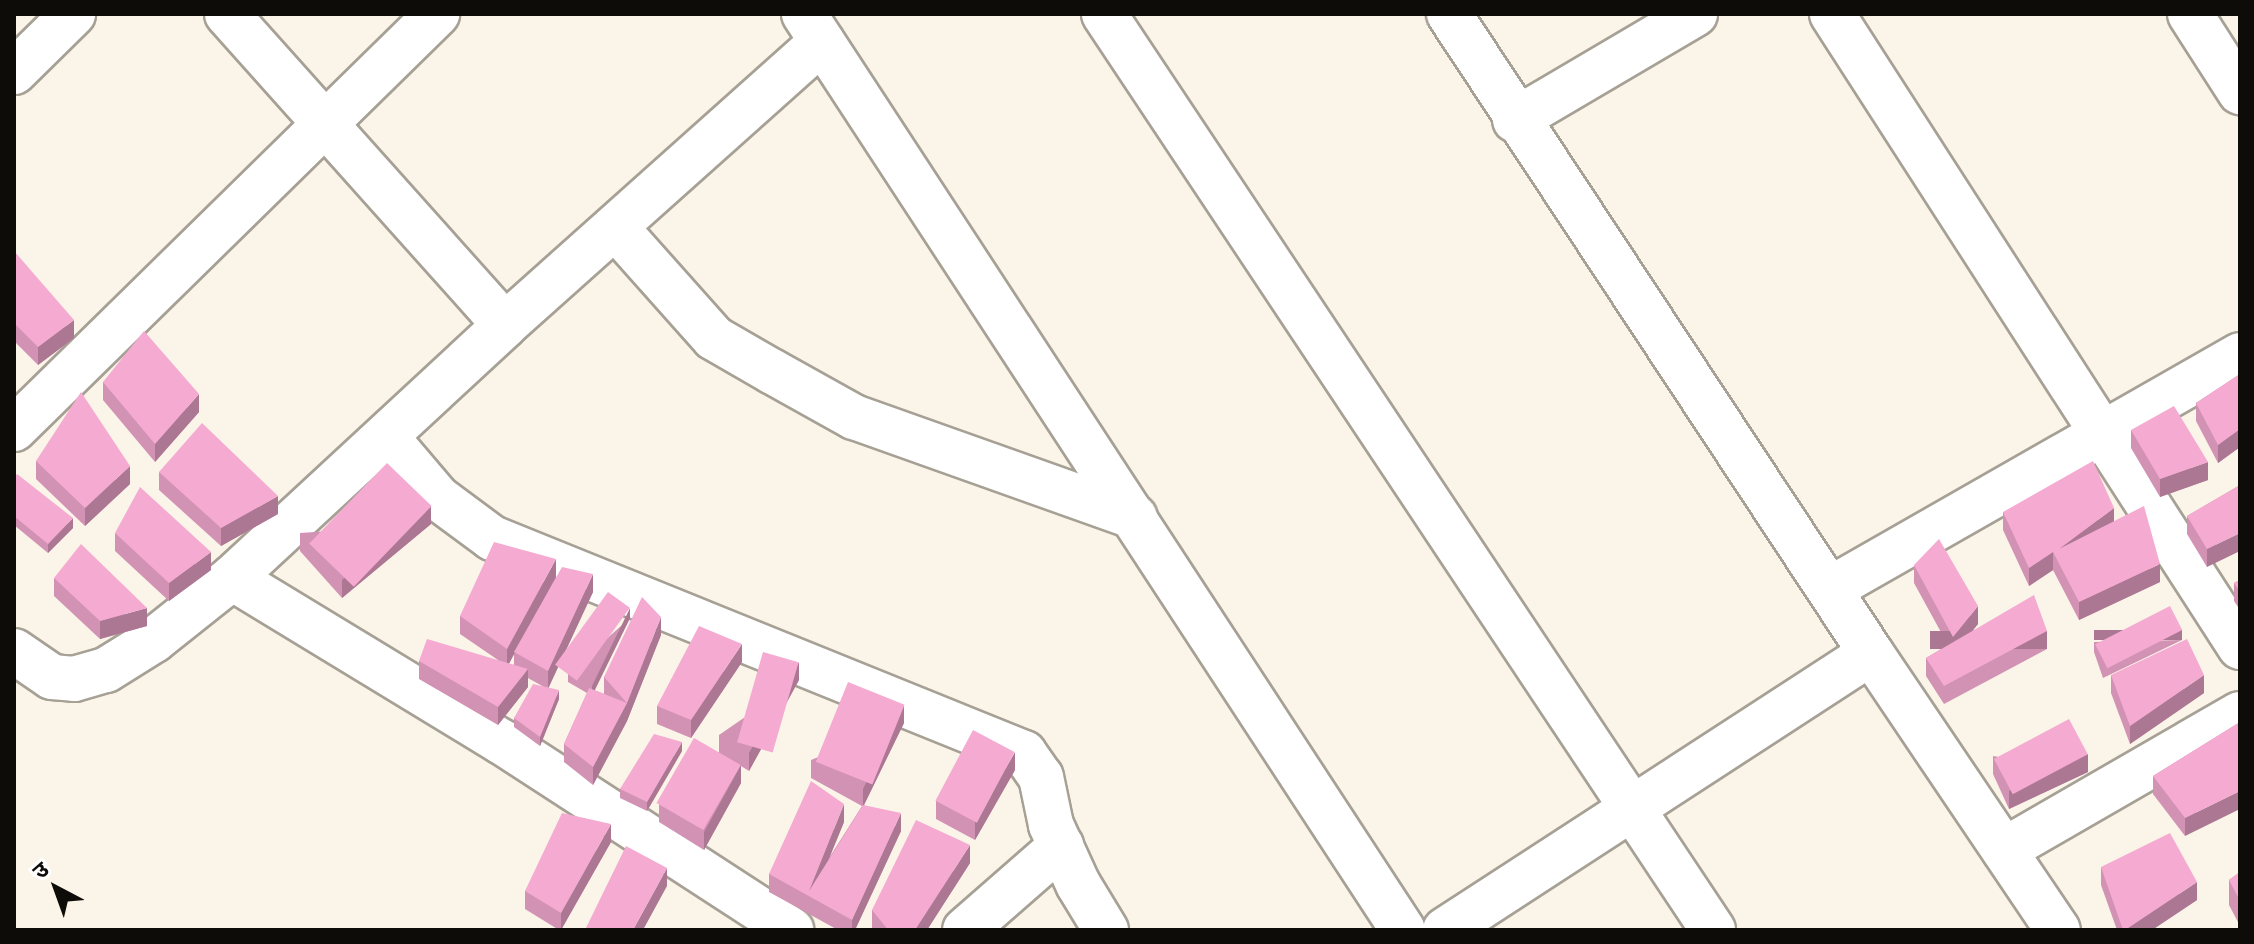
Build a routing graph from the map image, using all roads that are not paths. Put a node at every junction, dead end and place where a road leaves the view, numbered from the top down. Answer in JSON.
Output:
{"nodes":[{"id":1,"x":73,"y":14,"type":"edge"},
{"id":2,"x":227,"y":14,"type":"edge"},
{"id":3,"x":437,"y":14,"type":"edge"},
{"id":4,"x":1104,"y":14,"type":"edge"},
{"id":5,"x":1449,"y":14,"type":"edge"},
{"id":6,"x":1695,"y":14,"type":"edge"},
{"id":7,"x":1832,"y":14,"type":"edge"},
{"id":8,"x":2190,"y":14,"type":"edge"},
{"id":9,"x":813,"y":28,"type":"edge"},
{"id":10,"x":14,"y":72,"type":"edge"},
{"id":11,"x":2240,"y":92,"type":"edge"},
{"id":12,"x":1515,"y":120,"type":"junction"},
{"id":13,"x":327,"y":127,"type":"junction"},
{"id":14,"x":616,"y":228,"type":"junction"},
{"id":15,"x":505,"y":325,"type":"junction"},
{"id":16,"x":2240,"y":355,"type":"edge"},
{"id":17,"x":14,"y":429,"type":"edge"},
{"id":18,"x":2101,"y":434,"type":"junction"},
{"id":19,"x":387,"y":438,"type":"junction"},
{"id":20,"x":1135,"y":517,"type":"junction"},
{"id":21,"x":232,"y":578,"type":"junction"},
{"id":22,"x":1830,"y":589,"type":"junction"},
{"id":23,"x":2240,"y":647,"type":"edge"},
{"id":24,"x":14,"y":651,"type":"edge"},
{"id":25,"x":1871,"y":653,"type":"junction"},
{"id":26,"x":2240,"y":714,"type":"edge"},
{"id":27,"x":1633,"y":804,"type":"junction"},
{"id":28,"x":1061,"y":846,"type":"junction"},
{"id":29,"x":2004,"y":850,"type":"junction"},
{"id":30,"x":791,"y":930,"type":"edge"},
{"id":31,"x":965,"y":930,"type":"edge"},
{"id":32,"x":1106,"y":930,"type":"edge"},
{"id":33,"x":1403,"y":930,"type":"edge"},
{"id":34,"x":1445,"y":930,"type":"edge"},
{"id":35,"x":1713,"y":930,"type":"edge"},
{"id":36,"x":2058,"y":930,"type":"edge"}],
"edges":[{"from":1,"to":10,"type":"street"},
{"from":2,"to":13,"type":"street"},
{"from":3,"to":13,"type":"street"},
{"from":4,"to":27,"type":"street"},
{"from":5,"to":12,"type":"street"},
{"from":6,"to":12,"type":"street"},
{"from":7,"to":18,"type":"street"},
{"from":8,"to":11,"type":"street"},
{"from":9,"to":14,"type":"street"},
{"from":9,"to":20,"type":"street"},
{"from":12,"to":22,"type":"street"},
{"from":13,"to":15,"type":"street"},
{"from":13,"to":17,"type":"street"},
{"from":14,"to":15,"type":"street"},
{"from":14,"to":20,"type":"street"},
{"from":15,"to":19,"type":"street"},
{"from":16,"to":18,"type":"street"},
{"from":18,"to":22,"type":"street"},
{"from":18,"to":23,"type":"street"},
{"from":19,"to":21,"type":"street"},
{"from":19,"to":28,"type":"street"},
{"from":20,"to":33,"type":"street"},
{"from":21,"to":24,"type":"street"},
{"from":21,"to":30,"type":"street"},
{"from":22,"to":25,"type":"street"},
{"from":25,"to":27,"type":"street"},
{"from":25,"to":29,"type":"street"},
{"from":26,"to":29,"type":"street"},
{"from":27,"to":34,"type":"street"},
{"from":27,"to":35,"type":"street"},
{"from":28,"to":31,"type":"street"},
{"from":28,"to":32,"type":"street"},
{"from":29,"to":36,"type":"street"}]}
